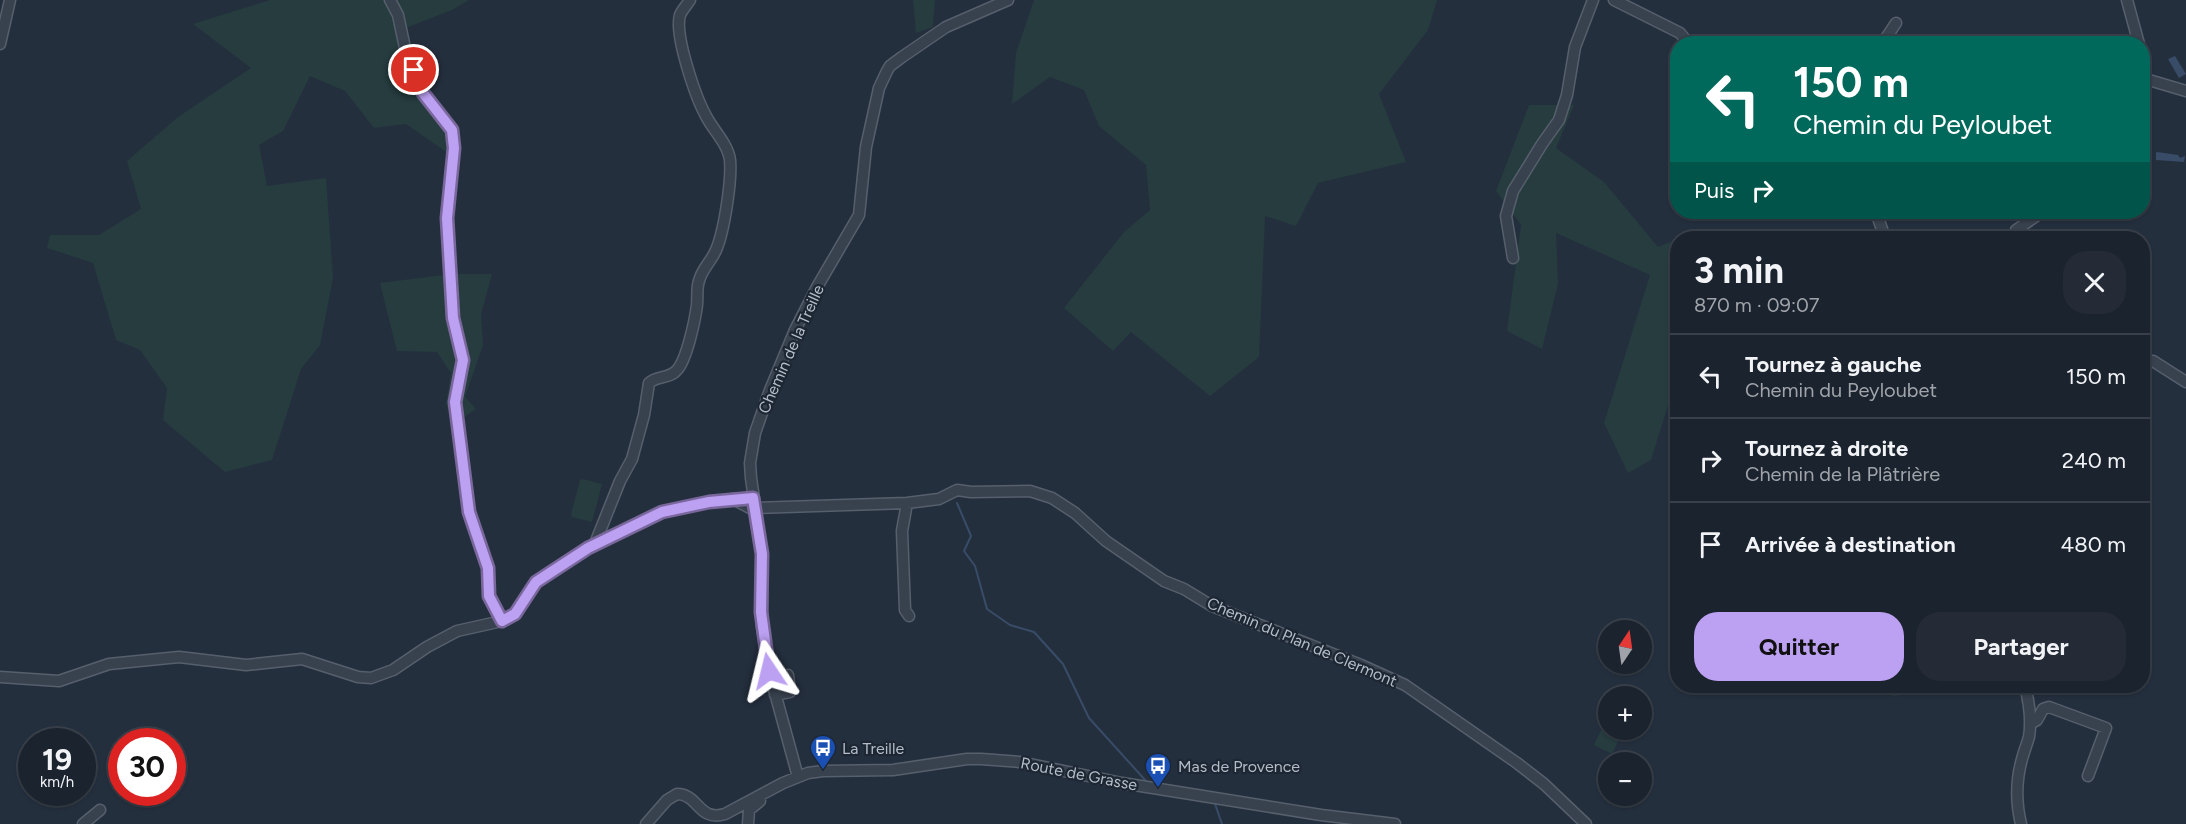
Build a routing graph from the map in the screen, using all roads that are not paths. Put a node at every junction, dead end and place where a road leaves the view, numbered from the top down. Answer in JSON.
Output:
{"nodes":[{"id":1,"x":10,"y":0,"type":"edge"},
{"id":2,"x":390,"y":0,"type":"edge"},
{"id":3,"x":690,"y":0,"type":"edge"},
{"id":4,"x":1008,"y":0,"type":"edge"},
{"id":5,"x":1593,"y":0,"type":"edge"},
{"id":6,"x":1614,"y":0,"type":"edge"},
{"id":7,"x":2127,"y":0,"type":"edge"},
{"id":8,"x":1896,"y":23,"type":"dead end"},
{"id":9,"x":1682,"y":36,"type":"edge"},
{"id":10,"x":1887,"y":36,"type":"edge"},
{"id":11,"x":2137,"y":36,"type":"edge"},
{"id":12,"x":0,"y":44,"type":"edge"},
{"id":13,"x":2150,"y":80,"type":"edge"},
{"id":14,"x":2186,"y":91,"type":"edge"},
{"id":15,"x":2032,"y":219,"type":"edge"},
{"id":16,"x":2016,"y":230,"type":"dead end"},
{"id":17,"x":1513,"y":258,"type":"dead end"},
{"id":18,"x":2153,"y":361,"type":"dead end"},
{"id":19,"x":2186,"y":382,"type":"edge"},
{"id":20,"x":750,"y":478,"type":"junction"},
{"id":21,"x":737,"y":499,"type":"junction"},
{"id":22,"x":754,"y":503,"type":"junction"},
{"id":23,"x":907,"y":503,"type":"junction"},
{"id":24,"x":594,"y":546,"type":"junction"},
{"id":25,"x":909,"y":616,"type":"dead end"},
{"id":26,"x":502,"y":621,"type":"junction"},
{"id":27,"x":788,"y":675,"type":"dead end"},
{"id":28,"x":0,"y":677,"type":"edge"},
{"id":29,"x":2026,"y":693,"type":"edge"},
{"id":30,"x":775,"y":695,"type":"junction"},
{"id":31,"x":2030,"y":724,"type":"junction"},
{"id":32,"x":2088,"y":776,"type":"dead end"},
{"id":33,"x":798,"y":777,"type":"junction"},
{"id":34,"x":770,"y":790,"type":"junction"},
{"id":35,"x":100,"y":810,"type":"dead end"},
{"id":36,"x":83,"y":824,"type":"edge"},
{"id":37,"x":646,"y":824,"type":"edge"},
{"id":38,"x":748,"y":824,"type":"edge"},
{"id":39,"x":1395,"y":824,"type":"edge"},
{"id":40,"x":1586,"y":824,"type":"edge"},
{"id":41,"x":2021,"y":824,"type":"edge"}],
"edges":[{"from":1,"to":12,"type":"street"},
{"from":2,"to":26,"type":"street"},
{"from":3,"to":24,"type":"street"},
{"from":4,"to":20,"type":"street","name":"Chemin de la Treille"},
{"from":5,"to":17,"type":"street"},
{"from":6,"to":9,"type":"street"},
{"from":7,"to":11,"type":"street"},
{"from":8,"to":10,"type":"street"},
{"from":13,"to":14,"type":"street"},
{"from":15,"to":16,"type":"street"},
{"from":18,"to":19,"type":"street"},
{"from":20,"to":21,"type":"street"},
{"from":20,"to":22,"type":"street","name":"Chemin de la Treille"},
{"from":21,"to":22,"type":"street"},
{"from":21,"to":24,"type":"street"},
{"from":22,"to":23,"type":"street","name":"Chemin du Plan de Clermont"},
{"from":22,"to":30,"type":"street","name":"Chemin de la Treille"},
{"from":23,"to":25,"type":"street"},
{"from":23,"to":40,"type":"street","name":"Chemin du Plan de Clermont"},
{"from":24,"to":26,"type":"street"},
{"from":26,"to":28,"type":"street"},
{"from":27,"to":30,"type":"street"},
{"from":29,"to":31,"type":"street"},
{"from":30,"to":33,"type":"street","name":"Chemin de la Treille"},
{"from":31,"to":32,"type":"street"},
{"from":31,"to":41,"type":"street"},
{"from":33,"to":34,"type":"street","name":"Route de Grasse"},
{"from":33,"to":39,"type":"street","name":"Route de Grasse"},
{"from":34,"to":37,"type":"street","name":"Route de Grasse"},
{"from":34,"to":38,"type":"street"},
{"from":35,"to":36,"type":"street"}]}
